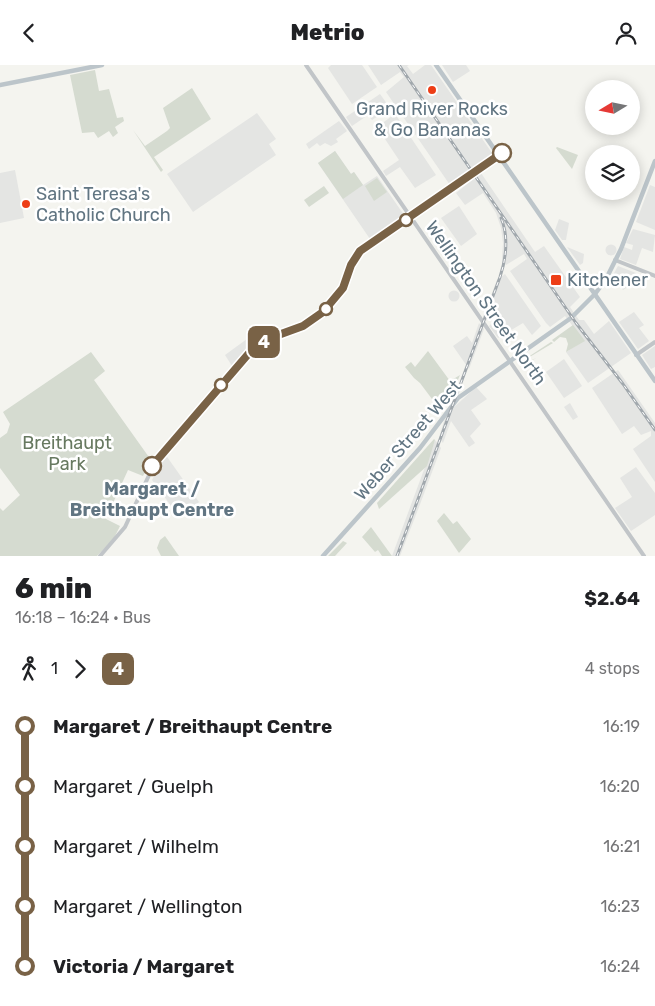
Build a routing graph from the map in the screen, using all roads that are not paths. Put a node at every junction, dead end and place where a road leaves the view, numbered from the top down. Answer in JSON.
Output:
{"nodes":[{"id":1,"x":102,"y":65,"type":"edge"},
{"id":2,"x":306,"y":65,"type":"edge"},
{"id":3,"x":436,"y":65,"type":"edge"},
{"id":4,"x":0,"y":85,"type":"edge"},
{"id":5,"x":499,"y":156,"type":"junction"},
{"id":6,"x":655,"y":161,"type":"edge"},
{"id":7,"x":410,"y":217,"type":"junction"},
{"id":8,"x":615,"y":261,"type":"junction"},
{"id":9,"x":655,"y":275,"type":"edge"},
{"id":10,"x":595,"y":294,"type":"junction"},
{"id":11,"x":655,"y":342,"type":"edge"},
{"id":12,"x":636,"y":355,"type":"junction"},
{"id":13,"x":509,"y":360,"type":"junction"},
{"id":14,"x":655,"y":381,"type":"edge"},
{"id":15,"x":100,"y":556,"type":"edge"},
{"id":16,"x":323,"y":556,"type":"edge"},
{"id":17,"x":644,"y":556,"type":"edge"}],
"edges":[{"from":1,"to":4,"type":"main road"},
{"from":2,"to":7,"type":"street","name":"Wellington Street North"},
{"from":3,"to":5,"type":"main road"},
{"from":5,"to":7,"type":"street"},
{"from":5,"to":10,"type":"main road"},
{"from":6,"to":8,"type":"main road","name":"Weber Street West"},
{"from":7,"to":13,"type":"street","name":"Wellington Street North"},
{"from":7,"to":15,"type":"street"},
{"from":8,"to":9,"type":"street"},
{"from":8,"to":10,"type":"main road","name":"Weber Street West"},
{"from":10,"to":12,"type":"main road"},
{"from":10,"to":13,"type":"main road","name":"Weber Street West"},
{"from":11,"to":12,"type":"street"},
{"from":12,"to":14,"type":"main road"},
{"from":13,"to":16,"type":"main road","name":"Weber Street West"},
{"from":13,"to":17,"type":"street","name":"Wellington Street North"}]}
